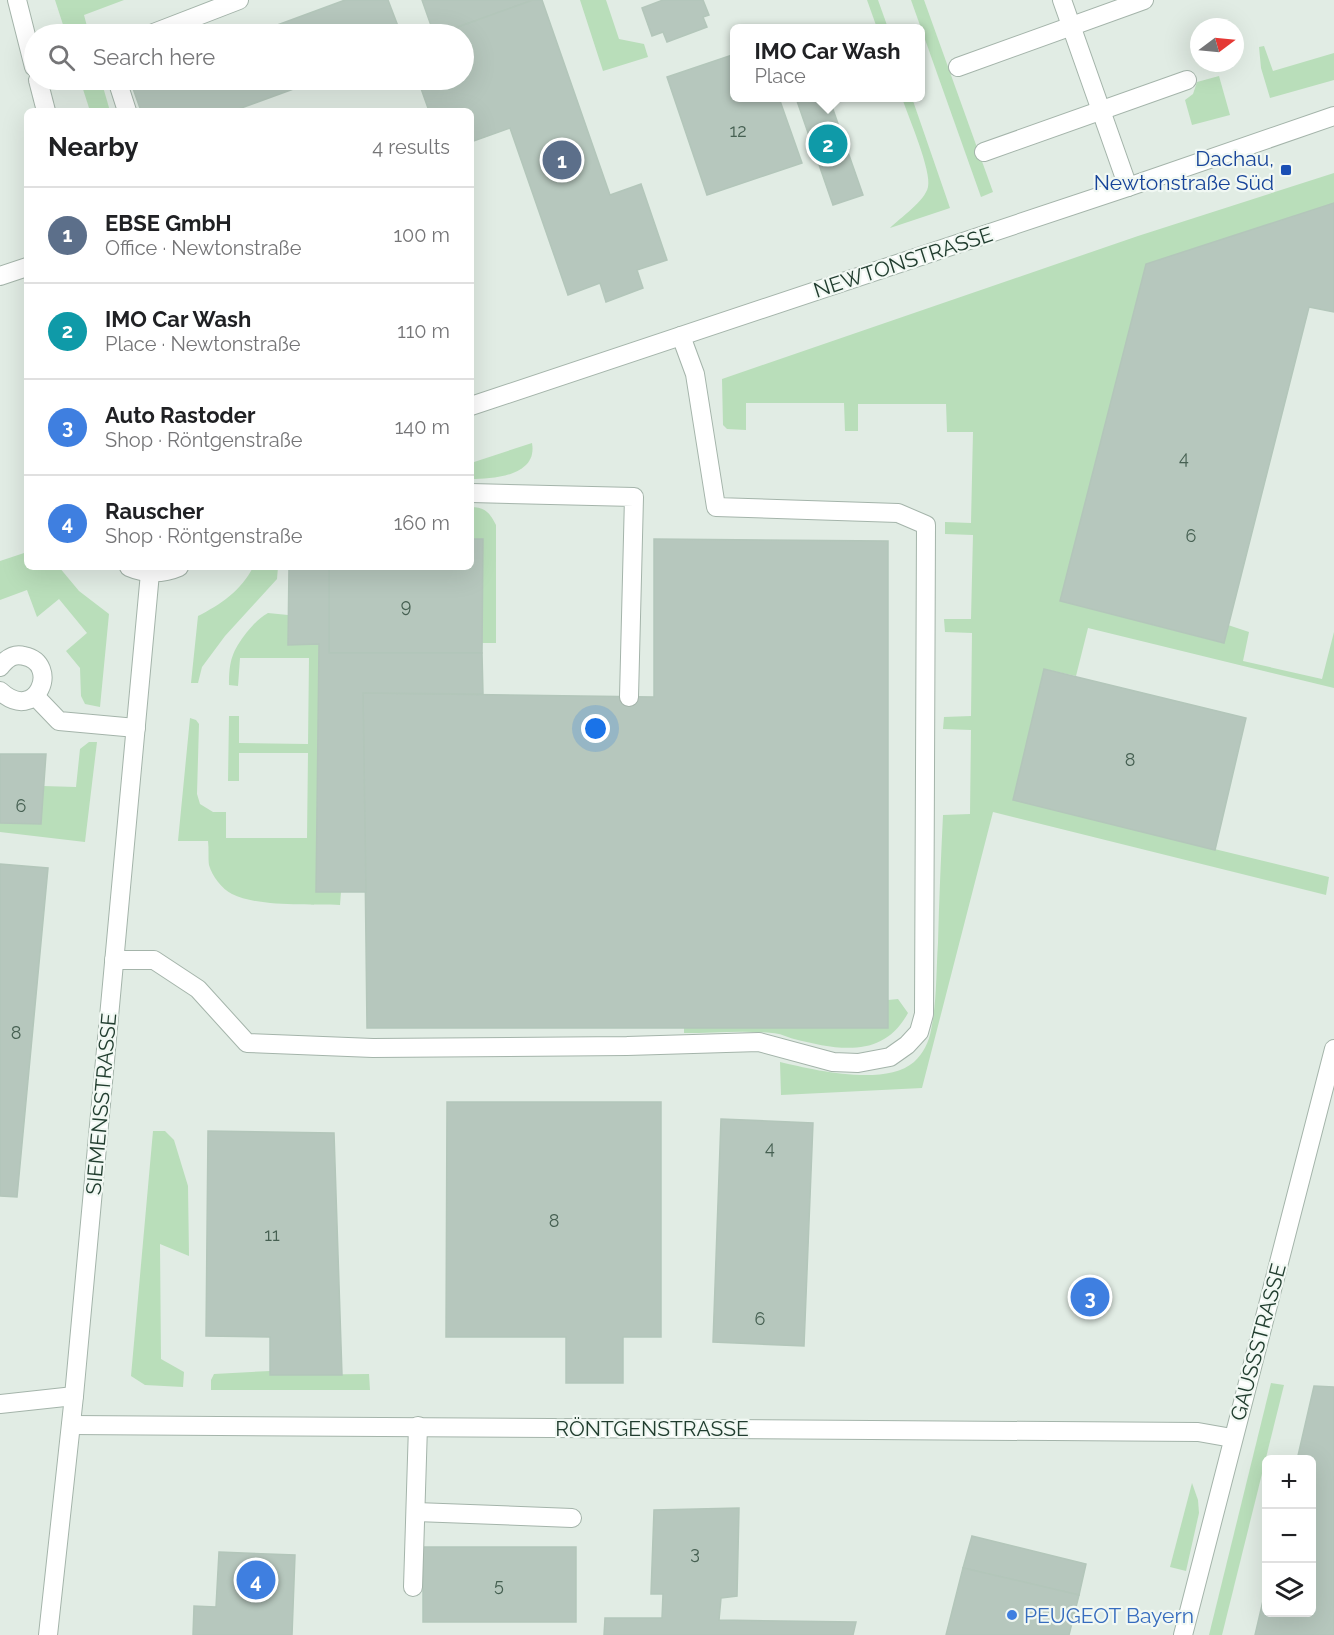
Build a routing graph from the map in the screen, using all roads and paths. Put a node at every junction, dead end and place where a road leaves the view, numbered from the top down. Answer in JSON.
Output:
{"nodes":[{"id":1,"x":17,"y":0,"type":"edge"},
{"id":2,"x":239,"y":0,"type":"edge"},
{"id":3,"x":1062,"y":0,"type":"edge"},
{"id":4,"x":1144,"y":0,"type":"edge"},
{"id":5,"x":177,"y":24,"type":"edge"},
{"id":6,"x":1071,"y":26,"type":"junction"},
{"id":7,"x":24,"y":28,"type":"edge"},
{"id":8,"x":958,"y":67,"type":"dead end"},
{"id":9,"x":1187,"y":80,"type":"dead end"},
{"id":10,"x":41,"y":90,"type":"edge"},
{"id":11,"x":120,"y":90,"type":"edge"},
{"id":12,"x":45,"y":108,"type":"edge"},
{"id":13,"x":126,"y":108,"type":"edge"},
{"id":14,"x":1101,"y":110,"type":"junction"},
{"id":15,"x":1334,"y":116,"type":"edge"},
{"id":16,"x":984,"y":152,"type":"dead end"},
{"id":17,"x":1128,"y":187,"type":"junction"},
{"id":18,"x":24,"y":268,"type":"edge"},
{"id":19,"x":0,"y":276,"type":"edge"},
{"id":20,"x":681,"y":336,"type":"junction"},
{"id":21,"x":474,"y":405,"type":"edge"},
{"id":22,"x":474,"y":493,"type":"edge"},
{"id":23,"x":140,"y":570,"type":"edge"},
{"id":24,"x":172,"y":570,"type":"edge"},
{"id":25,"x":150,"y":573,"type":"junction"},
{"id":26,"x":0,"y":667,"type":"edge"},
{"id":27,"x":0,"y":691,"type":"edge"},
{"id":28,"x":35,"y":696,"type":"junction"},
{"id":29,"x":629,"y":697,"type":"dead end"},
{"id":30,"x":136,"y":728,"type":"junction"},
{"id":31,"x":114,"y":960,"type":"junction"},
{"id":32,"x":1334,"y":1049,"type":"edge"},
{"id":33,"x":74,"y":1396,"type":"junction"},
{"id":34,"x":0,"y":1404,"type":"edge"},
{"id":35,"x":71,"y":1425,"type":"junction"},
{"id":36,"x":418,"y":1426,"type":"junction"},
{"id":37,"x":1232,"y":1438,"type":"junction"},
{"id":38,"x":416,"y":1512,"type":"junction"},
{"id":39,"x":572,"y":1518,"type":"dead end"},
{"id":40,"x":413,"y":1587,"type":"dead end"},
{"id":41,"x":48,"y":1635,"type":"edge"},
{"id":42,"x":1183,"y":1635,"type":"edge"}],
"edges":[{"from":1,"to":7,"type":"street"},
{"from":2,"to":5,"type":"street"},
{"from":3,"to":6,"type":"street"},
{"from":4,"to":6,"type":"street"},
{"from":6,"to":8,"type":"street"},
{"from":6,"to":14,"type":"street"},
{"from":9,"to":14,"type":"street"},
{"from":10,"to":12,"type":"street"},
{"from":11,"to":13,"type":"street"},
{"from":14,"to":16,"type":"street"},
{"from":14,"to":17,"type":"street"},
{"from":15,"to":17,"type":"street","name":"NEWTONSTRASSE"},
{"from":17,"to":20,"type":"street","name":"NEWTONSTRASSE"},
{"from":18,"to":19,"type":"street"},
{"from":20,"to":21,"type":"street","name":"NEWTONSTRASSE"},
{"from":20,"to":31,"type":"street"},
{"from":22,"to":29,"type":"street"},
{"from":23,"to":25,"type":"street"},
{"from":24,"to":25,"type":"street"},
{"from":25,"to":30,"type":"street","name":"SIEMENSSTRASSE"},
{"from":26,"to":28,"type":"street"},
{"from":27,"to":28,"type":"street"},
{"from":28,"to":30,"type":"street"},
{"from":30,"to":31,"type":"street","name":"SIEMENSSTRASSE"},
{"from":31,"to":33,"type":"street","name":"SIEMENSSTRASSE"},
{"from":32,"to":37,"type":"street","name":"GAUSSSTRASSE"},
{"from":33,"to":34,"type":"street"},
{"from":33,"to":35,"type":"street","name":"SIEMENSSTRASSE"},
{"from":35,"to":36,"type":"street","name":"RÖNTGENSTRASSE"},
{"from":35,"to":41,"type":"street","name":"SIEMENSSTRASSE"},
{"from":36,"to":37,"type":"street","name":"RÖNTGENSTRASSE"},
{"from":36,"to":38,"type":"street"},
{"from":37,"to":42,"type":"street","name":"GAUSSSTRASSE"},
{"from":38,"to":39,"type":"street"},
{"from":38,"to":40,"type":"street"}]}
